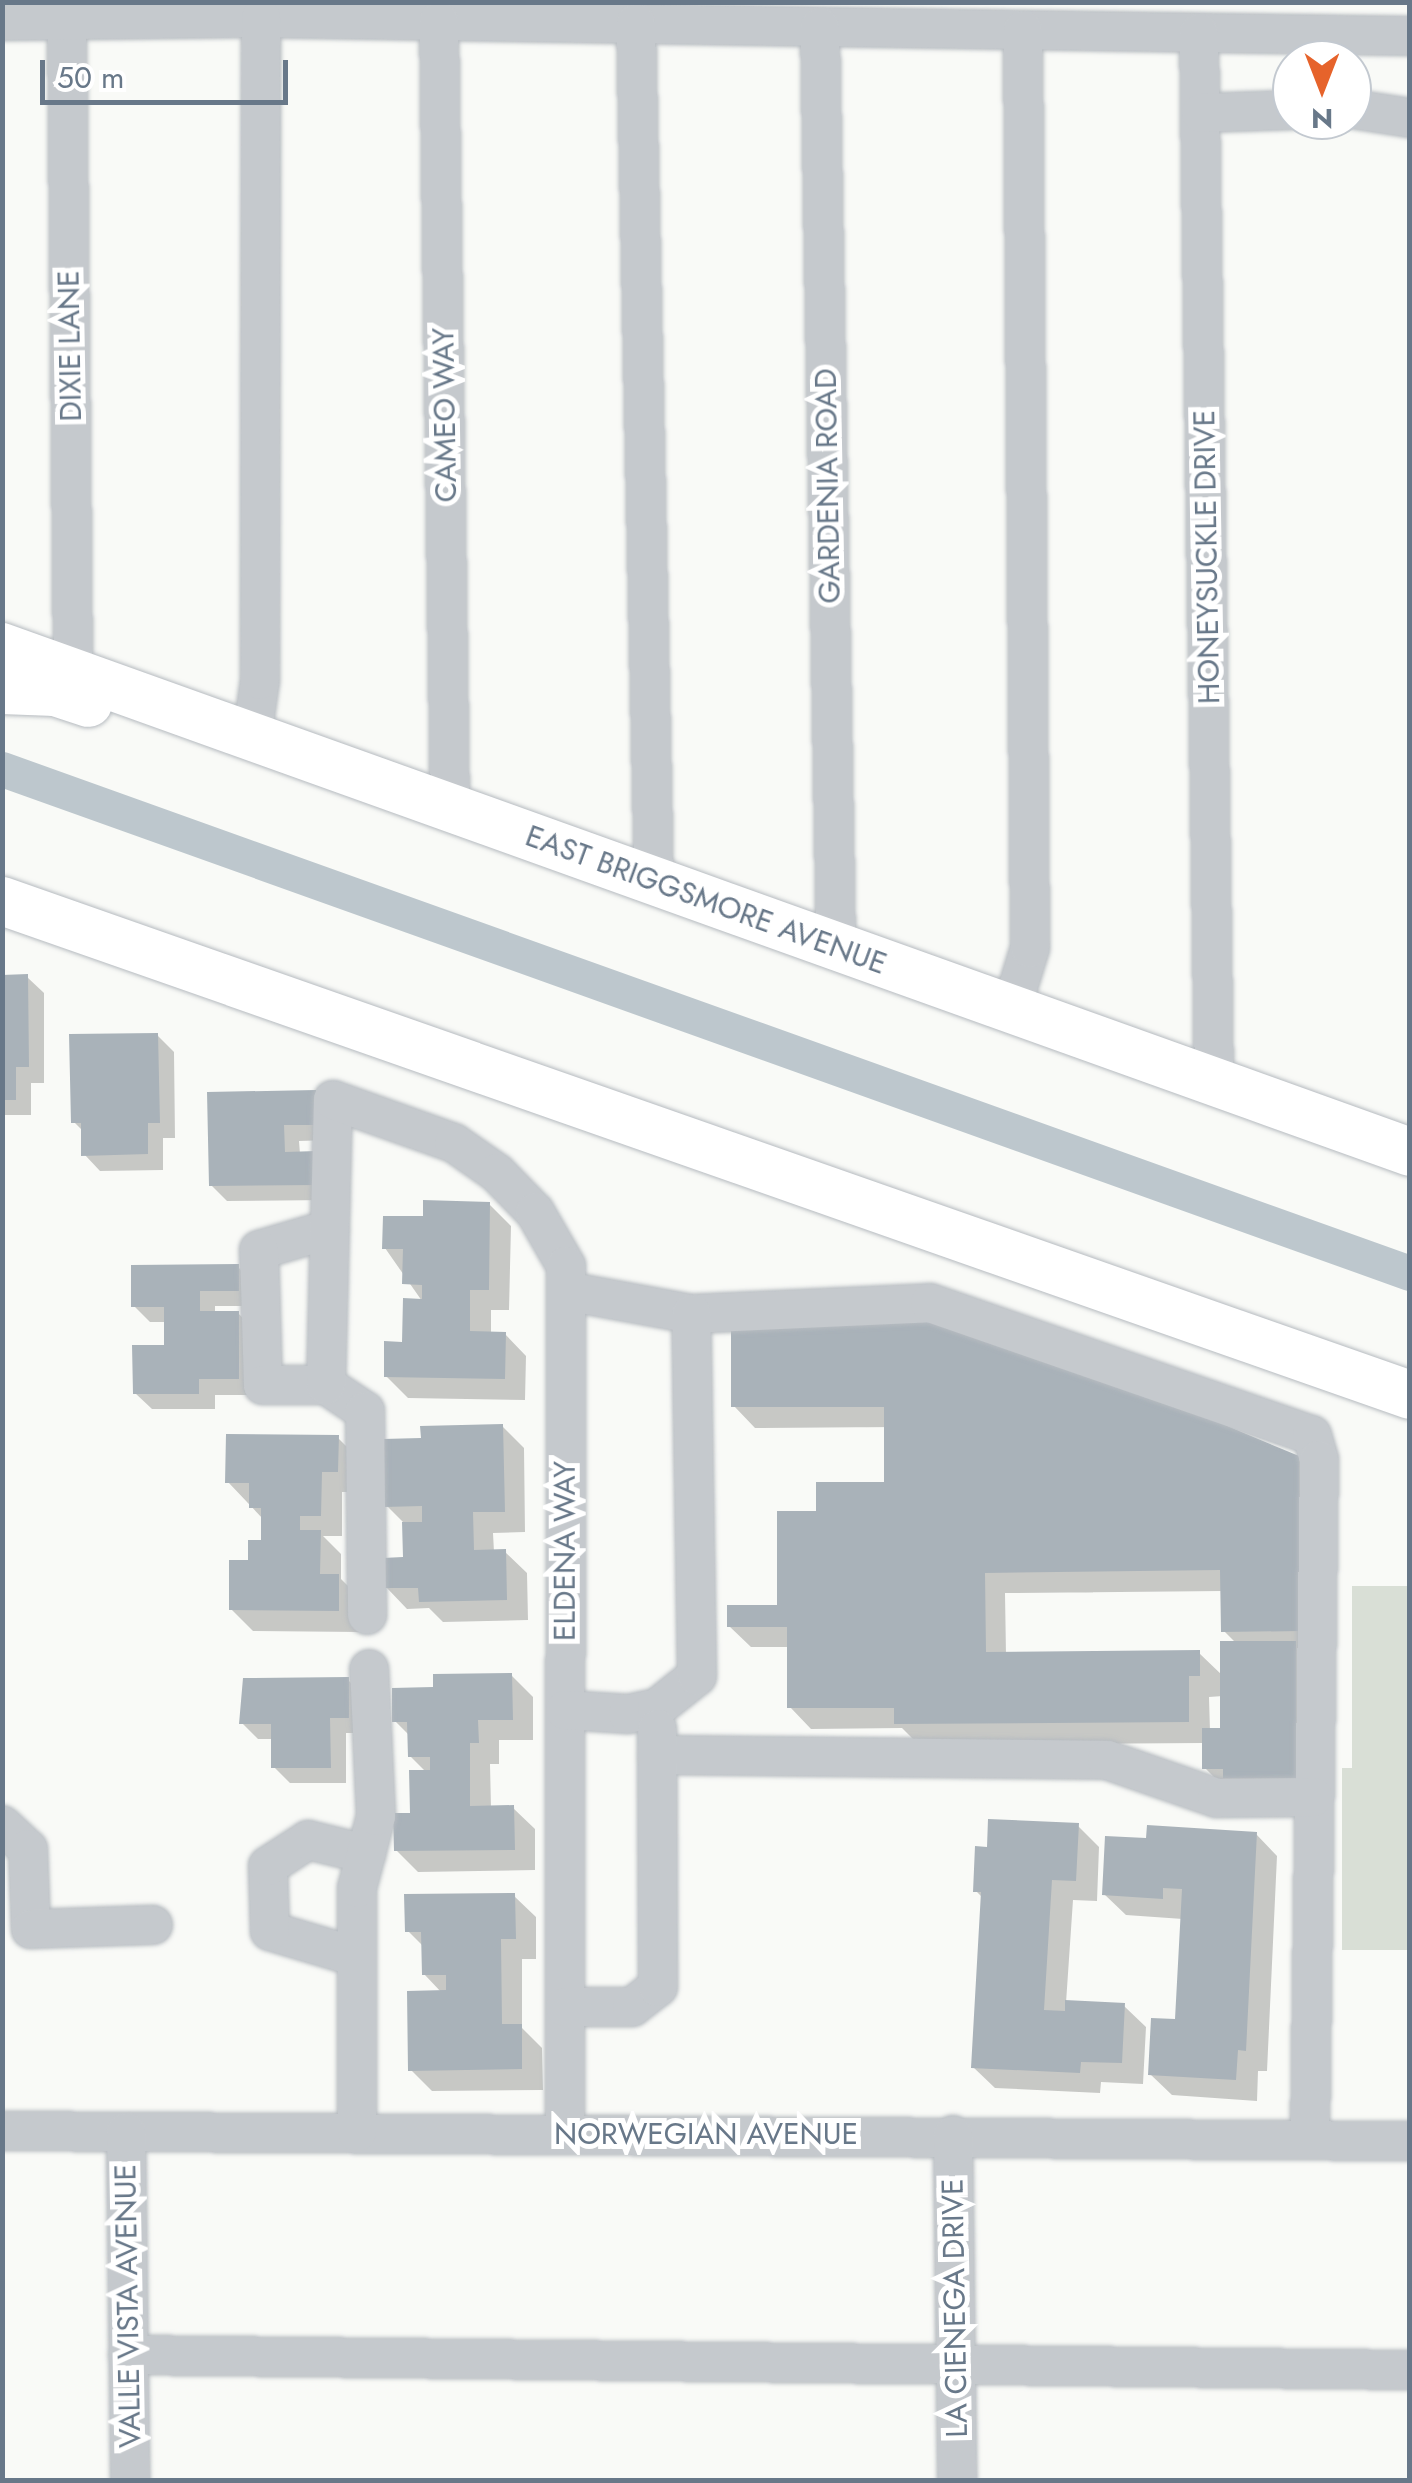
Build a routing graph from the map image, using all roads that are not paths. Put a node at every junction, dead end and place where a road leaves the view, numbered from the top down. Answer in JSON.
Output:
{"nodes":[{"id":1,"x":135,"y":11,"type":"edge"},
{"id":2,"x":362,"y":11,"type":"edge"},
{"id":3,"x":688,"y":13,"type":"edge"},
{"id":4,"x":261,"y":18,"type":"junction"},
{"id":5,"x":67,"y":20,"type":"junction"},
{"id":6,"x":440,"y":21,"type":"junction"},
{"id":7,"x":2,"y":22,"type":"edge"},
{"id":8,"x":636,"y":23,"type":"junction"},
{"id":9,"x":1399,"y":24,"type":"edge"},
{"id":10,"x":820,"y":26,"type":"junction"},
{"id":11,"x":1023,"y":30,"type":"junction"},
{"id":12,"x":1200,"y":32,"type":"junction"},
{"id":13,"x":1272,"y":111,"type":"edge"},
{"id":14,"x":1372,"y":111,"type":"edge"},
{"id":15,"x":1201,"y":113,"type":"junction"},
{"id":16,"x":1410,"y":118,"type":"edge"},
{"id":17,"x":2,"y":647,"type":"edge"},
{"id":18,"x":73,"y":672,"type":"junction"},
{"id":19,"x":2,"y":690,"type":"edge"},
{"id":20,"x":252,"y":737,"type":"junction"},
{"id":21,"x":450,"y":808,"type":"junction"},
{"id":22,"x":654,"y":881,"type":"junction"},
{"id":23,"x":2,"y":901,"type":"edge"},
{"id":24,"x":836,"y":946,"type":"junction"},
{"id":25,"x":1011,"y":1010,"type":"junction"},
{"id":26,"x":1214,"y":1082,"type":"junction"},
{"id":27,"x":1410,"y":1152,"type":"edge"},
{"id":28,"x":330,"y":1229,"type":"junction"},
{"id":29,"x":566,"y":1291,"type":"junction"},
{"id":30,"x":691,"y":1314,"type":"junction"},
{"id":31,"x":326,"y":1385,"type":"junction"},
{"id":32,"x":1410,"y":1395,"type":"edge"},
{"id":33,"x":367,"y":1615,"type":"dead end"},
{"id":34,"x":370,"y":1669,"type":"dead end"},
{"id":35,"x":656,"y":1708,"type":"junction"},
{"id":36,"x":565,"y":1710,"type":"junction"},
{"id":37,"x":656,"y":1755,"type":"junction"},
{"id":38,"x":1313,"y":1798,"type":"junction"},
{"id":39,"x":2,"y":1825,"type":"edge"},
{"id":40,"x":361,"y":1871,"type":"junction"},
{"id":41,"x":153,"y":1926,"type":"dead end"},
{"id":42,"x":357,"y":1957,"type":"junction"},
{"id":43,"x":565,"y":2007,"type":"junction"},
{"id":44,"x":2,"y":2132,"type":"edge"},
{"id":45,"x":126,"y":2132,"type":"junction"},
{"id":46,"x":357,"y":2132,"type":"junction"},
{"id":47,"x":565,"y":2133,"type":"junction"},
{"id":48,"x":953,"y":2134,"type":"junction"},
{"id":49,"x":1310,"y":2140,"type":"junction"},
{"id":50,"x":1410,"y":2141,"type":"edge"},
{"id":51,"x":128,"y":2355,"type":"junction"},
{"id":52,"x":956,"y":2366,"type":"junction"},
{"id":53,"x":1410,"y":2370,"type":"edge"},
{"id":54,"x":130,"y":2480,"type":"edge"},
{"id":55,"x":957,"y":2480,"type":"edge"}],
"edges":[{"from":1,"to":4,"type":"street"},
{"from":1,"to":5,"type":"street"},
{"from":2,"to":4,"type":"street"},
{"from":2,"to":6,"type":"street"},
{"from":3,"to":8,"type":"street"},
{"from":3,"to":10,"type":"street"},
{"from":4,"to":20,"type":"street"},
{"from":5,"to":7,"type":"street"},
{"from":5,"to":18,"type":"street","name":"DIXIE LANE"},
{"from":6,"to":8,"type":"street"},
{"from":6,"to":21,"type":"street","name":"CAMEO WAY"},
{"from":8,"to":22,"type":"street"},
{"from":9,"to":12,"type":"street"},
{"from":10,"to":11,"type":"street"},
{"from":10,"to":24,"type":"street","name":"GARDENIA ROAD"},
{"from":11,"to":12,"type":"street"},
{"from":11,"to":25,"type":"street"},
{"from":12,"to":15,"type":"street","name":"HONEYSUCKLE DRIVE"},
{"from":13,"to":15,"type":"street"},
{"from":14,"to":16,"type":"street"},
{"from":15,"to":26,"type":"street","name":"HONEYSUCKLE DRIVE"},
{"from":17,"to":18,"type":"main road","name":"EAST BRIGGSMORE AVENUE"},
{"from":18,"to":20,"type":"main road","name":"EAST BRIGGSMORE AVENUE"},
{"from":19,"to":20,"type":"main road"},
{"from":20,"to":21,"type":"main road","name":"EAST BRIGGSMORE AVENUE"},
{"from":21,"to":22,"type":"main road","name":"EAST BRIGGSMORE AVENUE"},
{"from":22,"to":24,"type":"main road","name":"EAST BRIGGSMORE AVENUE"},
{"from":23,"to":32,"type":"main road"},
{"from":24,"to":25,"type":"main road","name":"EAST BRIGGSMORE AVENUE"},
{"from":25,"to":26,"type":"main road","name":"EAST BRIGGSMORE AVENUE"},
{"from":26,"to":27,"type":"main road","name":"EAST BRIGGSMORE AVENUE"},
{"from":28,"to":29,"type":"street","name":"ELDENA WAY"},
{"from":28,"to":31,"type":"street"},
{"from":28,"to":31,"type":"street"},
{"from":29,"to":30,"type":"street"},
{"from":29,"to":36,"type":"street","name":"ELDENA WAY"},
{"from":30,"to":35,"type":"street"},
{"from":30,"to":38,"type":"street"},
{"from":31,"to":33,"type":"street"},
{"from":34,"to":40,"type":"street"},
{"from":35,"to":36,"type":"street"},
{"from":35,"to":37,"type":"street"},
{"from":36,"to":43,"type":"street","name":"ELDENA WAY"},
{"from":37,"to":38,"type":"street"},
{"from":37,"to":43,"type":"street"},
{"from":38,"to":49,"type":"street"},
{"from":39,"to":41,"type":"street"},
{"from":40,"to":42,"type":"street"},
{"from":40,"to":42,"type":"street"},
{"from":42,"to":46,"type":"street"},
{"from":43,"to":47,"type":"street","name":"ELDENA WAY"},
{"from":44,"to":45,"type":"street","name":"NORWEGIAN AVENUE"},
{"from":45,"to":46,"type":"street","name":"NORWEGIAN AVENUE"},
{"from":45,"to":51,"type":"street","name":"VALLE VISTA AVENUE"},
{"from":46,"to":47,"type":"street","name":"NORWEGIAN AVENUE"},
{"from":47,"to":48,"type":"street","name":"NORWEGIAN AVENUE"},
{"from":48,"to":49,"type":"street","name":"NORWEGIAN AVENUE"},
{"from":48,"to":52,"type":"street","name":"LA CIENEGA DRIVE"},
{"from":49,"to":50,"type":"street","name":"NORWEGIAN AVENUE"},
{"from":51,"to":52,"type":"street"},
{"from":51,"to":54,"type":"street","name":"VALLE VISTA AVENUE"},
{"from":52,"to":53,"type":"street"},
{"from":52,"to":55,"type":"street","name":"LA CIENEGA DRIVE"}]}
